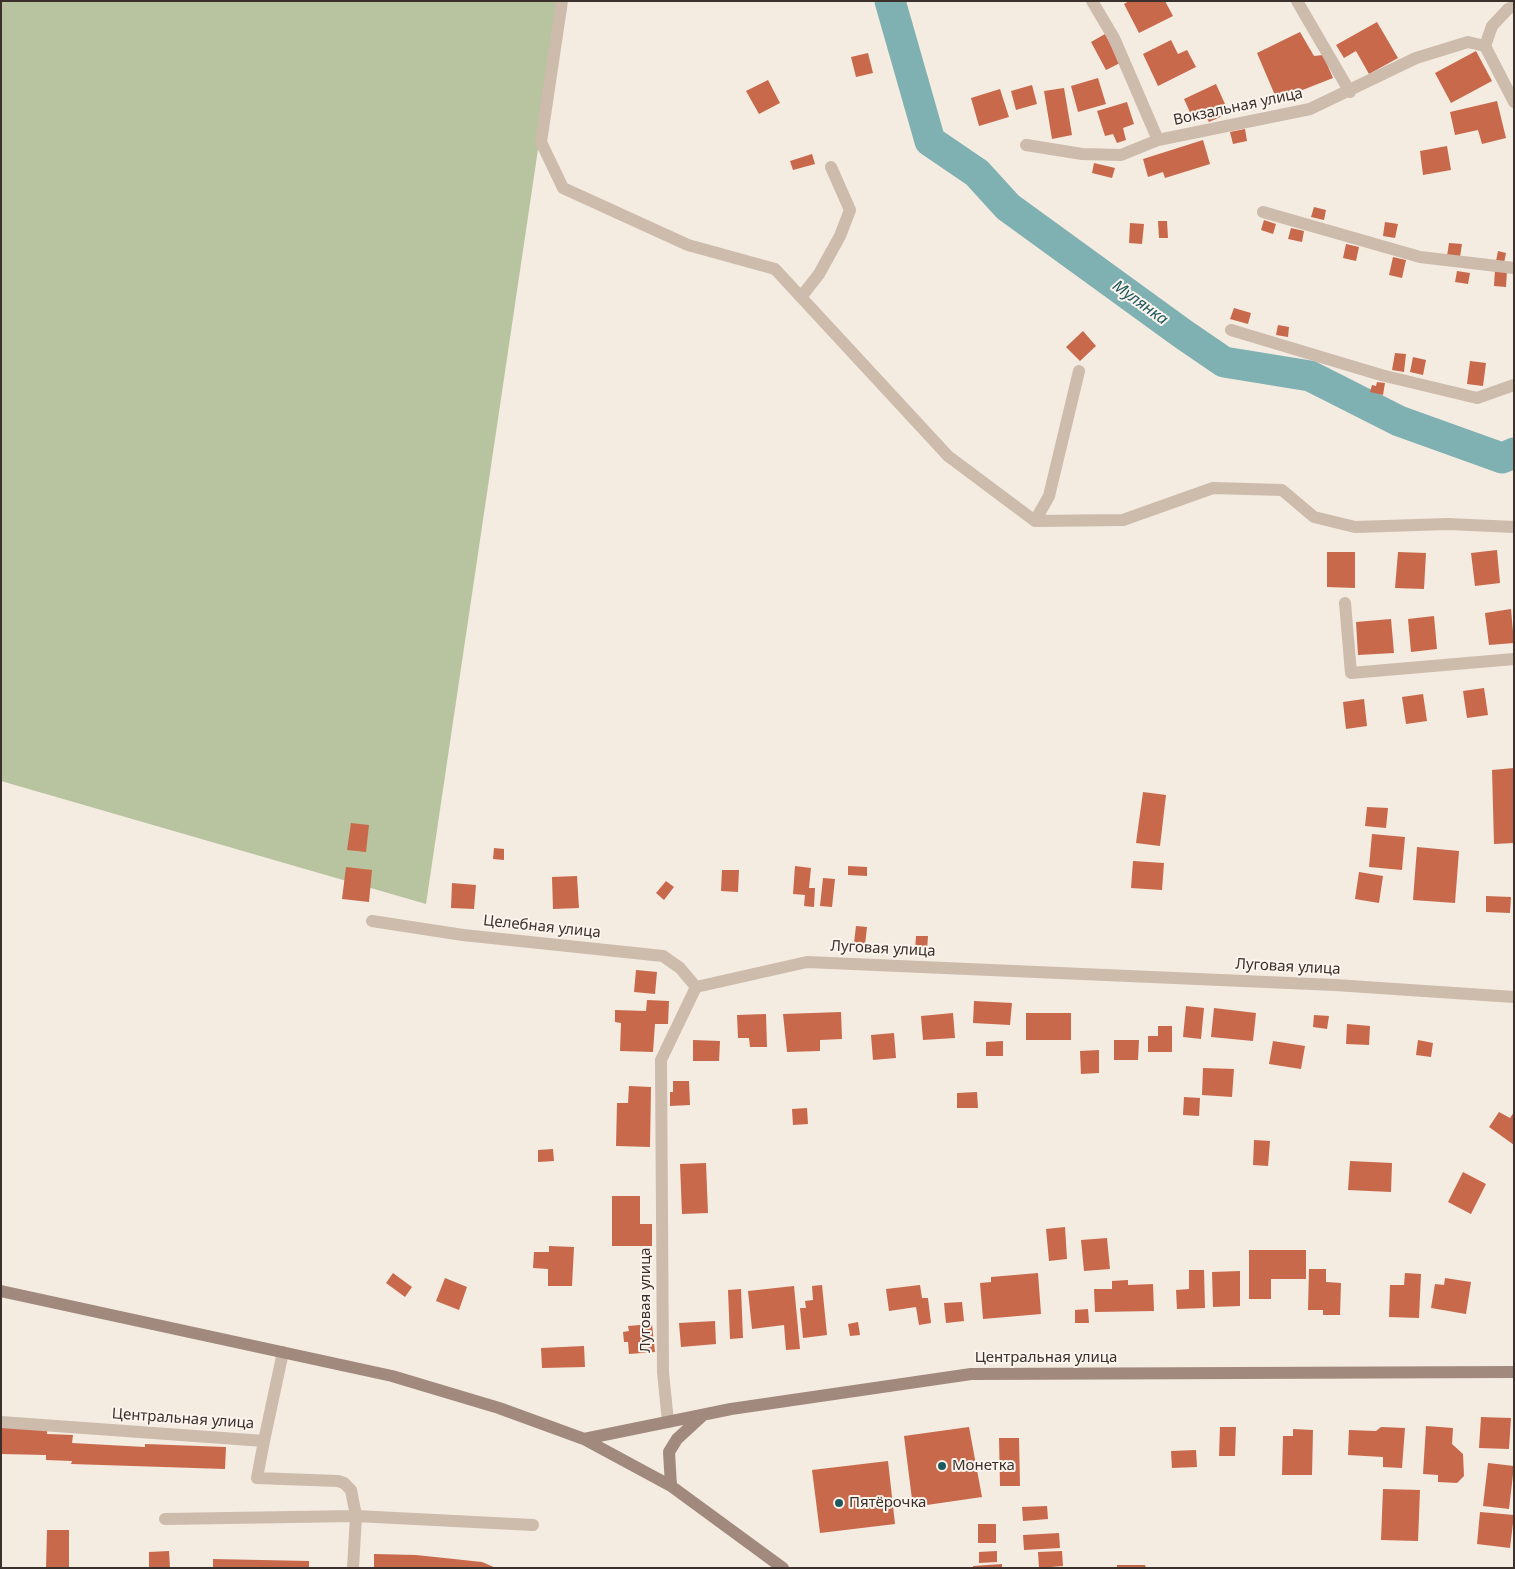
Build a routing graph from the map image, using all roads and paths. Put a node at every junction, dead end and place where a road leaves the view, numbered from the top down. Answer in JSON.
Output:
{"nodes":[{"id":1,"x":562,"y":1,"type":"edge"},
{"id":2,"x":1092,"y":1,"type":"edge"},
{"id":3,"x":1297,"y":1,"type":"edge"},
{"id":4,"x":1514,"y":6,"type":"edge"},
{"id":5,"x":1486,"y":46,"type":"junction"},
{"id":6,"x":1350,"y":92,"type":"junction"},
{"id":7,"x":1514,"y":102,"type":"edge"},
{"id":8,"x":1158,"y":140,"type":"junction"},
{"id":9,"x":1026,"y":145,"type":"dead end"},
{"id":10,"x":830,"y":167,"type":"dead end"},
{"id":11,"x":1264,"y":212,"type":"dead end"},
{"id":12,"x":1514,"y":268,"type":"edge"},
{"id":13,"x":801,"y":297,"type":"junction"},
{"id":14,"x":1231,"y":330,"type":"dead end"},
{"id":15,"x":1079,"y":371,"type":"dead end"},
{"id":16,"x":1514,"y":385,"type":"edge"},
{"id":17,"x":1035,"y":520,"type":"junction"},
{"id":18,"x":1514,"y":526,"type":"edge"},
{"id":19,"x":1345,"y":602,"type":"dead end"},
{"id":20,"x":1514,"y":659,"type":"edge"},
{"id":21,"x":372,"y":921,"type":"dead end"},
{"id":22,"x":696,"y":987,"type":"junction"},
{"id":23,"x":1514,"y":997,"type":"edge"},
{"id":24,"x":1,"y":1291,"type":"edge"},
{"id":25,"x":283,"y":1352,"type":"junction"},
{"id":26,"x":1514,"y":1372,"type":"edge"},
{"id":27,"x":703,"y":1415,"type":"junction"},
{"id":28,"x":1,"y":1422,"type":"edge"},
{"id":29,"x":668,"y":1422,"type":"junction"},
{"id":30,"x":584,"y":1439,"type":"junction"},
{"id":31,"x":264,"y":1441,"type":"junction"},
{"id":32,"x":671,"y":1486,"type":"junction"},
{"id":33,"x":356,"y":1516,"type":"junction"},
{"id":34,"x":165,"y":1518,"type":"dead end"},
{"id":35,"x":533,"y":1524,"type":"dead end"},
{"id":36,"x":352,"y":1568,"type":"edge"},
{"id":37,"x":783,"y":1568,"type":"edge"}],
"edges":[{"from":1,"to":13,"type":"street"},
{"from":2,"to":8,"type":"street"},
{"from":3,"to":6,"type":"street"},
{"from":4,"to":5,"type":"street"},
{"from":5,"to":6,"type":"street","name":"Вокзальная улица"},
{"from":5,"to":7,"type":"street"},
{"from":6,"to":8,"type":"street","name":"Вокзальная улица"},
{"from":8,"to":9,"type":"street","name":"Вокзальная улица"},
{"from":10,"to":13,"type":"street"},
{"from":11,"to":12,"type":"street"},
{"from":13,"to":17,"type":"street"},
{"from":14,"to":16,"type":"street"},
{"from":15,"to":17,"type":"street"},
{"from":17,"to":18,"type":"street"},
{"from":19,"to":20,"type":"street"},
{"from":21,"to":22,"type":"street","name":"Целебная улица"},
{"from":22,"to":23,"type":"street","name":"Луговая улица"},
{"from":22,"to":29,"type":"street","name":"Луговая улица"},
{"from":24,"to":25,"type":"main road"},
{"from":25,"to":30,"type":"main road"},
{"from":25,"to":31,"type":"street"},
{"from":26,"to":27,"type":"main road","name":"Центральная улица"},
{"from":27,"to":29,"type":"main road","name":"Центральная улица"},
{"from":27,"to":32,"type":"main road"},
{"from":28,"to":31,"type":"street","name":"Центральная улица"},
{"from":29,"to":30,"type":"main road","name":"Центральная улица"},
{"from":30,"to":32,"type":"main road"},
{"from":31,"to":33,"type":"street","name":"Центральная улица"},
{"from":32,"to":37,"type":"main road"},
{"from":33,"to":34,"type":"street"},
{"from":33,"to":35,"type":"street"},
{"from":33,"to":36,"type":"street"}]}
